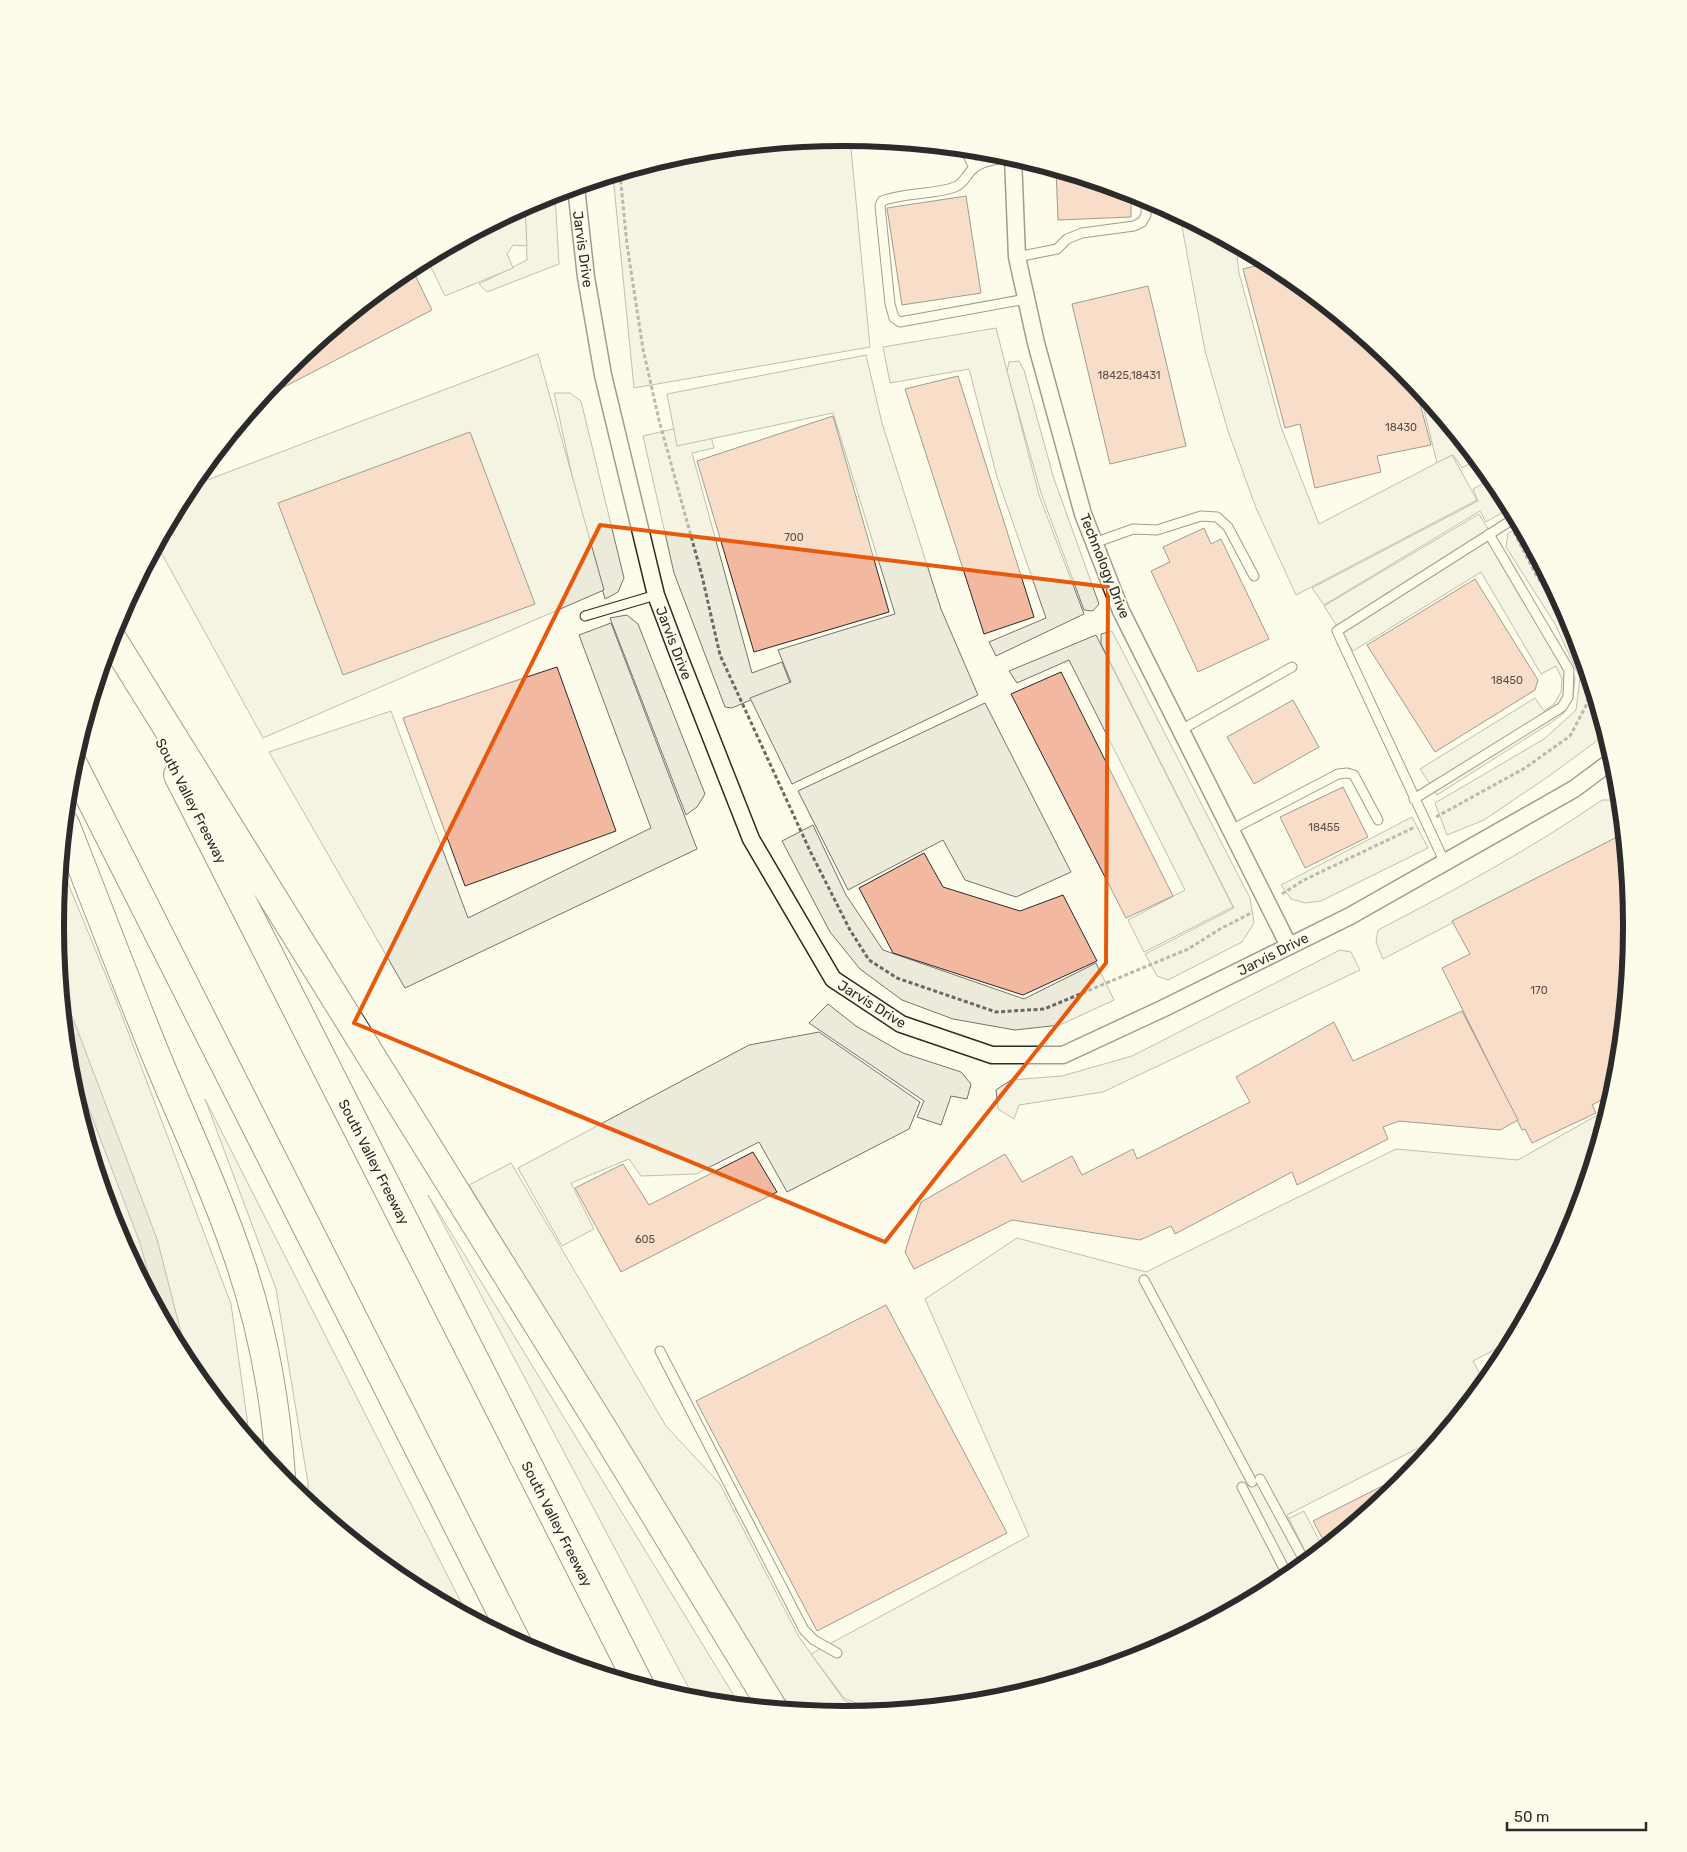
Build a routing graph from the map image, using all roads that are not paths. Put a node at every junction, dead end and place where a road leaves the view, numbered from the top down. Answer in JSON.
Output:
{"nodes":[{"id":1,"x":968,"y":157,"type":"edge"},
{"id":2,"x":994,"y":161,"type":"edge"},
{"id":3,"x":1012,"y":165,"type":"edge"},
{"id":4,"x":974,"y":168,"type":"junction"},
{"id":5,"x":577,"y":194,"type":"edge"},
{"id":6,"x":1146,"y":208,"type":"edge"},
{"id":7,"x":1016,"y":257,"type":"junction"},
{"id":8,"x":1026,"y":299,"type":"junction"},
{"id":9,"x":1510,"y":521,"type":"edge"},
{"id":10,"x":1489,"y":534,"type":"junction"},
{"id":11,"x":1094,"y":543,"type":"junction"},
{"id":12,"x":1254,"y":576,"type":"dead end"},
{"id":13,"x":656,"y":595,"type":"junction"},
{"id":14,"x":585,"y":616,"type":"dead end"},
{"id":15,"x":116,"y":646,"type":"edge"},
{"id":16,"x":115,"y":650,"type":"edge"},
{"id":17,"x":1292,"y":667,"type":"dead end"},
{"id":18,"x":1181,"y":730,"type":"junction"},
{"id":19,"x":1606,"y":765,"type":"edge"},
{"id":20,"x":79,"y":775,"type":"edge"},
{"id":21,"x":1414,"y":799,"type":"junction"},
{"id":22,"x":1378,"y":820,"type":"dead end"},
{"id":23,"x":1230,"y":830,"type":"junction"},
{"id":24,"x":69,"y":834,"type":"edge"},
{"id":25,"x":1445,"y":863,"type":"junction"},
{"id":26,"x":1289,"y":946,"type":"junction"},
{"id":27,"x":1144,"y":1280,"type":"dead end"},
{"id":28,"x":660,"y":1351,"type":"dead end"},
{"id":29,"x":280,"y":1464,"type":"edge"},
{"id":30,"x":1242,"y":1487,"type":"dead end"},
{"id":31,"x":1302,"y":1557,"type":"edge"},
{"id":32,"x":1284,"y":1569,"type":"edge"},
{"id":33,"x":511,"y":1630,"type":"edge"},
{"id":34,"x":837,"y":1653,"type":"dead end"},
{"id":35,"x":635,"y":1677,"type":"edge"},
{"id":36,"x":769,"y":1702,"type":"edge"}],
"edges":[{"from":1,"to":4,"type":"lane"},
{"from":2,"to":4,"type":"lane"},
{"from":3,"to":7,"type":"street","name":"Technology Drive"},
{"from":4,"to":8,"type":"lane"},
{"from":5,"to":13,"type":"street","name":"Jarvis Drive"},
{"from":6,"to":7,"type":"lane"},
{"from":7,"to":8,"type":"street","name":"Technology Drive"},
{"from":8,"to":11,"type":"street","name":"Technology Drive"},
{"from":9,"to":10,"type":"lane"},
{"from":10,"to":21,"type":"lane"},
{"from":10,"to":21,"type":"lane"},
{"from":11,"to":12,"type":"lane"},
{"from":11,"to":18,"type":"street","name":"Technology Drive"},
{"from":13,"to":14,"type":"lane"},
{"from":13,"to":26,"type":"street","name":"Jarvis Drive"},
{"from":15,"to":36,"type":"highway"},
{"from":16,"to":35,"type":"highway","name":"South Valley Freeway"},
{"from":17,"to":18,"type":"lane"},
{"from":18,"to":23,"type":"street","name":"Technology Drive"},
{"from":19,"to":25,"type":"street","name":"Jarvis Drive"},
{"from":20,"to":33,"type":"highway"},
{"from":21,"to":25,"type":"lane"},
{"from":22,"to":23,"type":"lane"},
{"from":23,"to":26,"type":"street","name":"Technology Drive"},
{"from":24,"to":29,"type":"highway"},
{"from":25,"to":26,"type":"street","name":"Jarvis Drive"},
{"from":27,"to":31,"type":"lane"},
{"from":28,"to":34,"type":"lane"},
{"from":30,"to":32,"type":"lane"}]}
